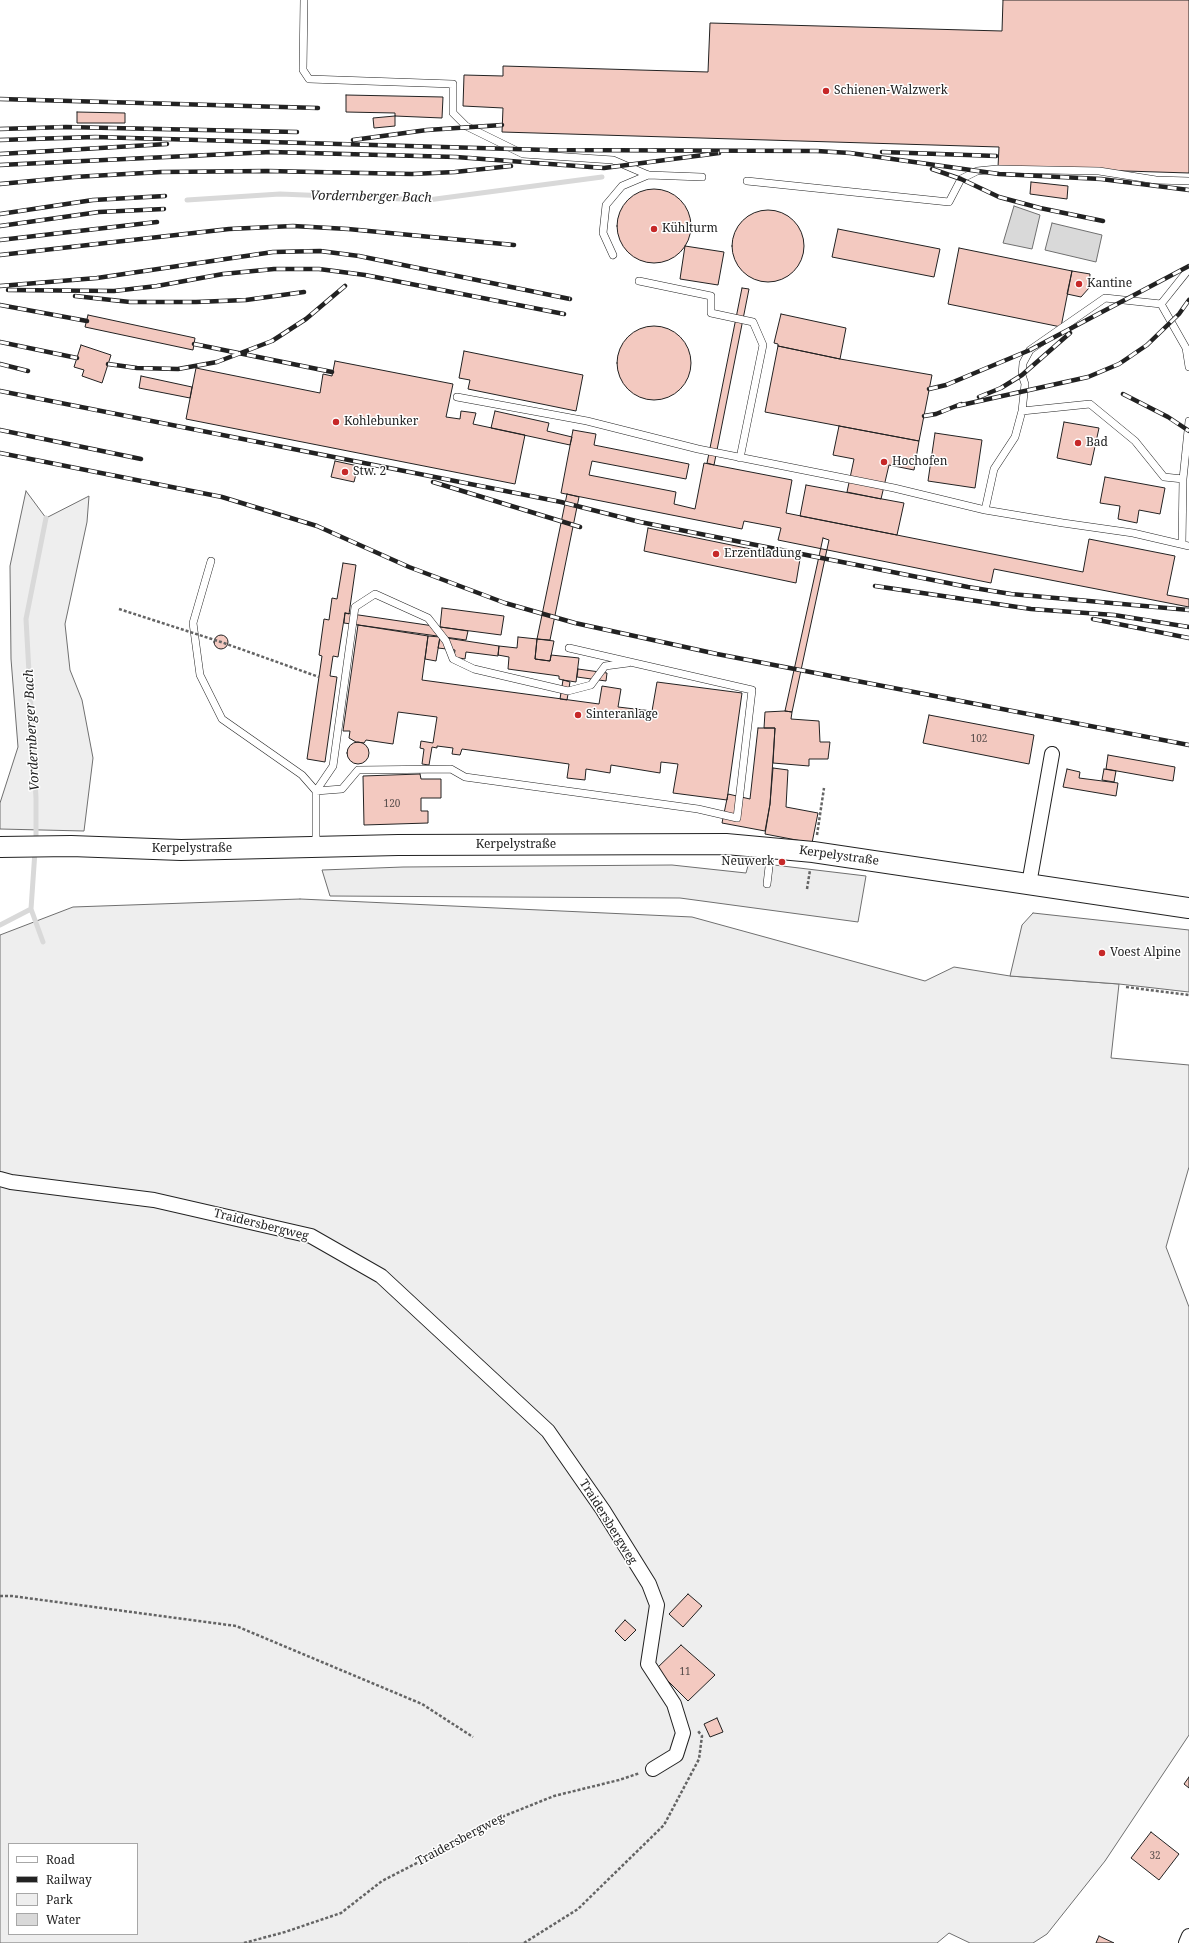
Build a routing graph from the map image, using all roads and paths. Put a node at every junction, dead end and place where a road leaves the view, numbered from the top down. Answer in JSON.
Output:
{"nodes":[{"id":1,"x":304,"y":0,"type":"edge"},
{"id":2,"x":648,"y":175,"type":"junction"},
{"id":3,"x":702,"y":177,"type":"dead end"},
{"id":4,"x":1189,"y":181,"type":"edge"},
{"id":5,"x":747,"y":182,"type":"dead end"},
{"id":6,"x":613,"y":255,"type":"dead end"},
{"id":7,"x":1189,"y":270,"type":"edge"},
{"id":8,"x":640,"y":281,"type":"dead end"},
{"id":9,"x":1161,"y":304,"type":"junction"},
{"id":10,"x":1189,"y":367,"type":"edge"},
{"id":11,"x":457,"y":397,"type":"dead end"},
{"id":12,"x":1022,"y":411,"type":"junction"},
{"id":13,"x":1189,"y":421,"type":"edge"},
{"id":14,"x":740,"y":458,"type":"junction"},
{"id":15,"x":1183,"y":479,"type":"junction"},
{"id":16,"x":985,"y":510,"type":"junction"},
{"id":17,"x":1186,"y":545,"type":"edge"},
{"id":18,"x":211,"y":561,"type":"dead end"},
{"id":19,"x":119,"y":609,"type":"dead end"},
{"id":20,"x":569,"y":648,"type":"dead end"},
{"id":21,"x":628,"y":663,"type":"junction"},
{"id":22,"x":319,"y":676,"type":"dead end"},
{"id":23,"x":1052,"y":754,"type":"dead end"},
{"id":24,"x":316,"y":791,"type":"junction"},
{"id":25,"x":8,"y":847,"type":"edge"},
{"id":26,"x":771,"y":847,"type":"junction"},
{"id":27,"x":316,"y":848,"type":"junction"},
{"id":28,"x":767,"y":884,"type":"dead end"},
{"id":29,"x":1029,"y":884,"type":"junction"},
{"id":30,"x":1189,"y":908,"type":"edge"},
{"id":31,"x":1126,"y":987,"type":"dead end"},
{"id":32,"x":1189,"y":995,"type":"edge"},
{"id":33,"x":0,"y":1179,"type":"edge"},
{"id":34,"x":0,"y":1596,"type":"edge"},
{"id":35,"x":693,"y":1725,"type":"dead end"},
{"id":36,"x":473,"y":1737,"type":"dead end"},
{"id":37,"x":653,"y":1769,"type":"joint"},
{"id":38,"x":1189,"y":1936,"type":"edge"},
{"id":39,"x":244,"y":1943,"type":"edge"},
{"id":40,"x":524,"y":1943,"type":"edge"},
{"id":41,"x":1186,"y":1943,"type":"edge"}],
"edges":[{"from":1,"to":2,"type":"lane"},
{"from":2,"to":3,"type":"lane"},
{"from":2,"to":6,"type":"lane"},
{"from":4,"to":5,"type":"lane"},
{"from":7,"to":9,"type":"lane"},
{"from":8,"to":14,"type":"lane"},
{"from":9,"to":10,"type":"lane"},
{"from":9,"to":12,"type":"lane"},
{"from":11,"to":14,"type":"lane"},
{"from":12,"to":15,"type":"lane"},
{"from":12,"to":16,"type":"lane"},
{"from":13,"to":15,"type":"lane"},
{"from":14,"to":16,"type":"lane"},
{"from":15,"to":17,"type":"lane"},
{"from":16,"to":17,"type":"lane"},
{"from":18,"to":24,"type":"lane"},
{"from":19,"to":22,"type":"path","bridge":true},
{"from":20,"to":21,"type":"lane"},
{"from":21,"to":24,"type":"lane"},
{"from":21,"to":24,"type":"lane"},
{"from":23,"to":29,"type":"street"},
{"from":24,"to":27,"type":"lane"},
{"from":25,"to":27,"type":"main road","name":"Kerpelystraße"},
{"from":26,"to":27,"type":"main road","name":"Kerpelystraße"},
{"from":26,"to":28,"type":"lane"},
{"from":26,"to":29,"type":"main road","name":"Kerpelystraße"},
{"from":29,"to":30,"type":"main road","name":"Kerpelystraße"},
{"from":31,"to":32,"type":"path"},
{"from":33,"to":37,"type":"street","name":"Traidersbergweg"},
{"from":34,"to":36,"type":"path"},
{"from":35,"to":40,"type":"path"},
{"from":37,"to":39,"type":"path","name":"Traidersbergweg"},
{"from":38,"to":41,"type":"street"}]}
